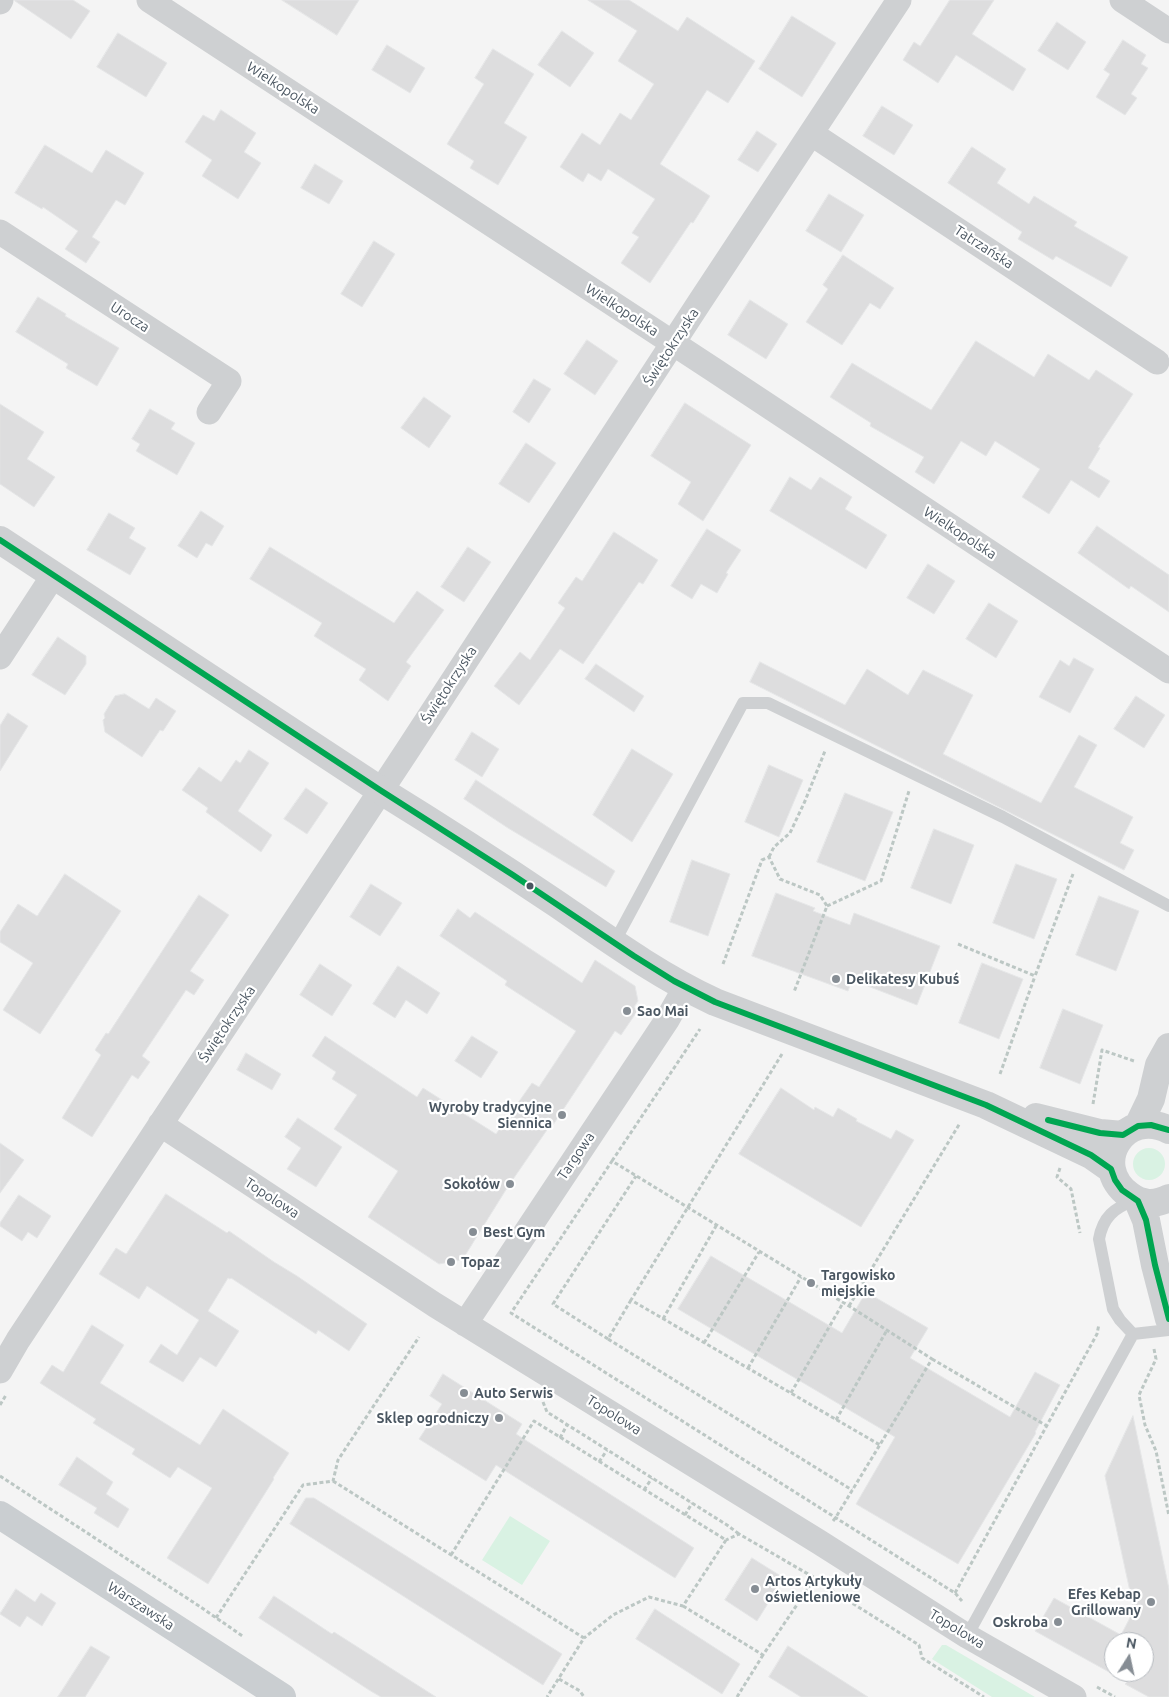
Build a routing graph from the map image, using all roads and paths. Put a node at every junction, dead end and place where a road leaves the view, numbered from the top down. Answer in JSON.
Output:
{"nodes":[{"id":1,"x":149,"y":0,"type":"edge"},
{"id":2,"x":899,"y":0,"type":"edge"},
{"id":3,"x":1122,"y":0,"type":"edge"},
{"id":4,"x":1169,"y":31,"type":"edge"},
{"id":5,"x":812,"y":134,"type":"junction"},
{"id":6,"x":0,"y":232,"type":"edge"},
{"id":7,"x":673,"y":343,"type":"junction"},
{"id":8,"x":1157,"y":362,"type":"dead end"},
{"id":9,"x":210,"y":412,"type":"dead end"},
{"id":10,"x":0,"y":540,"type":"edge"},
{"id":11,"x":53,"y":576,"type":"junction"},
{"id":12,"x":0,"y":657,"type":"edge"},
{"id":13,"x":1169,"y":671,"type":"edge"},
{"id":14,"x":836,"y":736,"type":"junction"},
{"id":15,"x":914,"y":774,"type":"junction"},
{"id":16,"x":380,"y":790,"type":"junction"},
{"id":17,"x":769,"y":857,"type":"junction"},
{"id":18,"x":1079,"y":858,"type":"junction"},
{"id":19,"x":827,"y":906,"type":"junction"},
{"id":20,"x":1169,"y":906,"type":"edge"},
{"id":21,"x":614,"y":943,"type":"junction"},
{"id":22,"x":958,"y":944,"type":"dead end"},
{"id":23,"x":723,"y":964,"type":"dead end"},
{"id":24,"x":1035,"y":976,"type":"junction"},
{"id":25,"x":686,"y":988,"type":"junction"},
{"id":26,"x":794,"y":992,"type":"dead end"},
{"id":27,"x":700,"y":1029,"type":"dead end"},
{"id":28,"x":1169,"y":1047,"type":"edge"},
{"id":29,"x":784,"y":1051,"type":"dead end"},
{"id":30,"x":1134,"y":1062,"type":"dead end"},
{"id":31,"x":1000,"y":1074,"type":"dead end"},
{"id":32,"x":986,"y":1105,"type":"junction"},
{"id":33,"x":1092,"y":1110,"type":"dead end"},
{"id":34,"x":961,"y":1121,"type":"dead end"},
{"id":35,"x":160,"y":1124,"type":"junction"},
{"id":36,"x":1130,"y":1130,"type":"junction"},
{"id":37,"x":1169,"y":1130,"type":"edge"},
{"id":38,"x":612,"y":1161,"type":"junction"},
{"id":39,"x":1111,"y":1169,"type":"junction"},
{"id":40,"x":636,"y":1176,"type":"junction"},
{"id":41,"x":1169,"y":1198,"type":"edge"},
{"id":42,"x":1136,"y":1200,"type":"junction"},
{"id":43,"x":687,"y":1208,"type":"junction"},
{"id":44,"x":716,"y":1226,"type":"junction"},
{"id":45,"x":759,"y":1252,"type":"junction"},
{"id":46,"x":800,"y":1277,"type":"junction"},
{"id":47,"x":632,"y":1300,"type":"junction"},
{"id":48,"x":843,"y":1303,"type":"junction"},
{"id":49,"x":849,"y":1306,"type":"junction"},
{"id":50,"x":663,"y":1319,"type":"junction"},
{"id":51,"x":1169,"y":1319,"type":"edge"},
{"id":52,"x":465,"y":1324,"type":"junction"},
{"id":53,"x":1098,"y":1324,"type":"dead end"},
{"id":54,"x":887,"y":1330,"type":"junction"},
{"id":55,"x":1169,"y":1330,"type":"edge"},
{"id":56,"x":1133,"y":1334,"type":"junction"},
{"id":57,"x":419,"y":1336,"type":"dead end"},
{"id":58,"x":608,"y":1339,"type":"junction"},
{"id":59,"x":704,"y":1343,"type":"junction"},
{"id":60,"x":932,"y":1359,"type":"junction"},
{"id":61,"x":748,"y":1368,"type":"junction"},
{"id":62,"x":4,"y":1382,"type":"edge"},
{"id":63,"x":791,"y":1394,"type":"junction"},
{"id":64,"x":542,"y":1396,"type":"dead end"},
{"id":65,"x":0,"y":1406,"type":"edge"},
{"id":66,"x":836,"y":1420,"type":"junction"},
{"id":67,"x":567,"y":1425,"type":"junction"},
{"id":68,"x":1047,"y":1426,"type":"junction"},
{"id":69,"x":560,"y":1438,"type":"junction"},
{"id":70,"x":880,"y":1445,"type":"junction"},
{"id":71,"x":607,"y":1450,"type":"junction"},
{"id":72,"x":599,"y":1462,"type":"junction"},
{"id":73,"x":0,"y":1476,"type":"edge"},
{"id":74,"x":652,"y":1478,"type":"junction"},
{"id":75,"x":333,"y":1481,"type":"junction"},
{"id":76,"x":644,"y":1490,"type":"junction"},
{"id":77,"x":852,"y":1490,"type":"junction"},
{"id":78,"x":692,"y":1503,"type":"junction"},
{"id":79,"x":0,"y":1515,"type":"edge"},
{"id":80,"x":686,"y":1515,"type":"junction"},
{"id":81,"x":836,"y":1517,"type":"junction"},
{"id":82,"x":739,"y":1534,"type":"junction"},
{"id":83,"x":726,"y":1540,"type":"junction"},
{"id":84,"x":818,"y":1542,"type":"junction"},
{"id":85,"x":451,"y":1555,"type":"junction"},
{"id":86,"x":815,"y":1578,"type":"junction"},
{"id":87,"x":955,"y":1593,"type":"junction"},
{"id":88,"x":683,"y":1606,"type":"junction"},
{"id":89,"x":216,"y":1618,"type":"junction"},
{"id":90,"x":972,"y":1628,"type":"junction"},
{"id":91,"x":244,"y":1638,"type":"dead end"},
{"id":92,"x":584,"y":1638,"type":"junction"},
{"id":93,"x":763,"y":1655,"type":"junction"},
{"id":94,"x":559,"y":1678,"type":"junction"},
{"id":95,"x":282,"y":1697,"type":"edge"},
{"id":96,"x":547,"y":1697,"type":"edge"},
{"id":97,"x":584,"y":1697,"type":"edge"},
{"id":98,"x":737,"y":1697,"type":"edge"},
{"id":99,"x":984,"y":1697,"type":"edge"},
{"id":100,"x":1074,"y":1697,"type":"edge"}],
"edges":[{"from":1,"to":7,"type":"street","name":"Wielkopolska"},
{"from":2,"to":5,"type":"street","name":"Świętokrzyska"},
{"from":3,"to":4,"type":"street"},
{"from":5,"to":7,"type":"street","name":"Świętokrzyska"},
{"from":5,"to":8,"type":"street","name":"Tatrzańska"},
{"from":6,"to":9,"type":"street","name":"Urocza"},
{"from":7,"to":13,"type":"street","name":"Wielkopolska"},
{"from":7,"to":16,"type":"street","name":"Świętokrzyska"},
{"from":10,"to":11,"type":"street"},
{"from":11,"to":12,"type":"street"},
{"from":11,"to":16,"type":"street"},
{"from":14,"to":15,"type":"lane"},
{"from":14,"to":17,"type":"path"},
{"from":14,"to":21,"type":"lane"},
{"from":15,"to":18,"type":"lane"},
{"from":15,"to":19,"type":"path"},
{"from":16,"to":21,"type":"street"},
{"from":16,"to":35,"type":"street","name":"Świętokrzyska"},
{"from":17,"to":19,"type":"path"},
{"from":17,"to":23,"type":"path"},
{"from":18,"to":20,"type":"lane"},
{"from":18,"to":24,"type":"path"},
{"from":19,"to":26,"type":"path"},
{"from":21,"to":25,"type":"street"},
{"from":22,"to":24,"type":"path"},
{"from":24,"to":31,"type":"path"},
{"from":25,"to":32,"type":"street"},
{"from":25,"to":52,"type":"street","name":"Targowa"},
{"from":27,"to":38,"type":"path"},
{"from":28,"to":36,"type":"street"},
{"from":29,"to":43,"type":"path"},
{"from":30,"to":33,"type":"path"},
{"from":32,"to":36,"type":"street"},
{"from":32,"to":39,"type":"street"},
{"from":34,"to":49,"type":"path"},
{"from":35,"to":52,"type":"street","name":"Topolowa"},
{"from":35,"to":62,"type":"street","name":"Świętokrzyska"},
{"from":36,"to":37,"type":"street"},
{"from":36,"to":39,"type":"street"},
{"from":38,"to":40,"type":"path"},
{"from":38,"to":81,"type":"path"},
{"from":39,"to":42,"type":"street"},
{"from":40,"to":43,"type":"path"},
{"from":40,"to":58,"type":"path"},
{"from":41,"to":42,"type":"street"},
{"from":42,"to":51,"type":"street"},
{"from":42,"to":56,"type":"lane"},
{"from":43,"to":44,"type":"path"},
{"from":43,"to":47,"type":"path"},
{"from":44,"to":45,"type":"path"},
{"from":44,"to":50,"type":"path"},
{"from":45,"to":46,"type":"path"},
{"from":45,"to":59,"type":"path"},
{"from":46,"to":48,"type":"path"},
{"from":46,"to":61,"type":"path"},
{"from":47,"to":50,"type":"path"},
{"from":47,"to":58,"type":"path"},
{"from":48,"to":49,"type":"path"},
{"from":48,"to":63,"type":"path"},
{"from":49,"to":54,"type":"path"},
{"from":50,"to":59,"type":"path"},
{"from":52,"to":84,"type":"street","name":"Topolowa"},
{"from":53,"to":68,"type":"path"},
{"from":54,"to":60,"type":"path"},
{"from":54,"to":66,"type":"path"},
{"from":55,"to":56,"type":"lane"},
{"from":56,"to":90,"type":"lane"},
{"from":57,"to":75,"type":"path"},
{"from":58,"to":77,"type":"path"},
{"from":59,"to":61,"type":"path"},
{"from":60,"to":68,"type":"path"},
{"from":60,"to":70,"type":"path"},
{"from":61,"to":63,"type":"path"},
{"from":62,"to":65,"type":"path"},
{"from":63,"to":66,"type":"path"},
{"from":64,"to":67,"type":"path"},
{"from":66,"to":70,"type":"path"},
{"from":67,"to":69,"type":"path"},
{"from":67,"to":71,"type":"path"},
{"from":68,"to":87,"type":"path"},
{"from":69,"to":72,"type":"path"},
{"from":69,"to":85,"type":"path"},
{"from":70,"to":77,"type":"path"},
{"from":71,"to":72,"type":"path"},
{"from":71,"to":74,"type":"path"},
{"from":72,"to":76,"type":"path"},
{"from":73,"to":89,"type":"path"},
{"from":74,"to":76,"type":"path"},
{"from":74,"to":78,"type":"path"},
{"from":75,"to":85,"type":"path"},
{"from":75,"to":89,"type":"path"},
{"from":76,"to":80,"type":"path"},
{"from":77,"to":81,"type":"path"},
{"from":78,"to":80,"type":"path"},
{"from":78,"to":82,"type":"path"},
{"from":79,"to":95,"type":"main road","name":"Warszawska"},
{"from":80,"to":83,"type":"path"},
{"from":81,"to":84,"type":"path"},
{"from":81,"to":87,"type":"path"},
{"from":82,"to":83,"type":"path"},
{"from":82,"to":86,"type":"path"},
{"from":83,"to":88,"type":"path"},
{"from":84,"to":90,"type":"street","name":"Topolowa"},
{"from":85,"to":92,"type":"path"},
{"from":86,"to":93,"type":"path"},
{"from":86,"to":99,"type":"path"},
{"from":87,"to":90,"type":"path"},
{"from":88,"to":92,"type":"path"},
{"from":88,"to":93,"type":"path"},
{"from":89,"to":91,"type":"path"},
{"from":90,"to":100,"type":"street","name":"Topolowa"},
{"from":92,"to":94,"type":"path"},
{"from":93,"to":98,"type":"path"},
{"from":94,"to":96,"type":"path"},
{"from":94,"to":97,"type":"path"}]}
